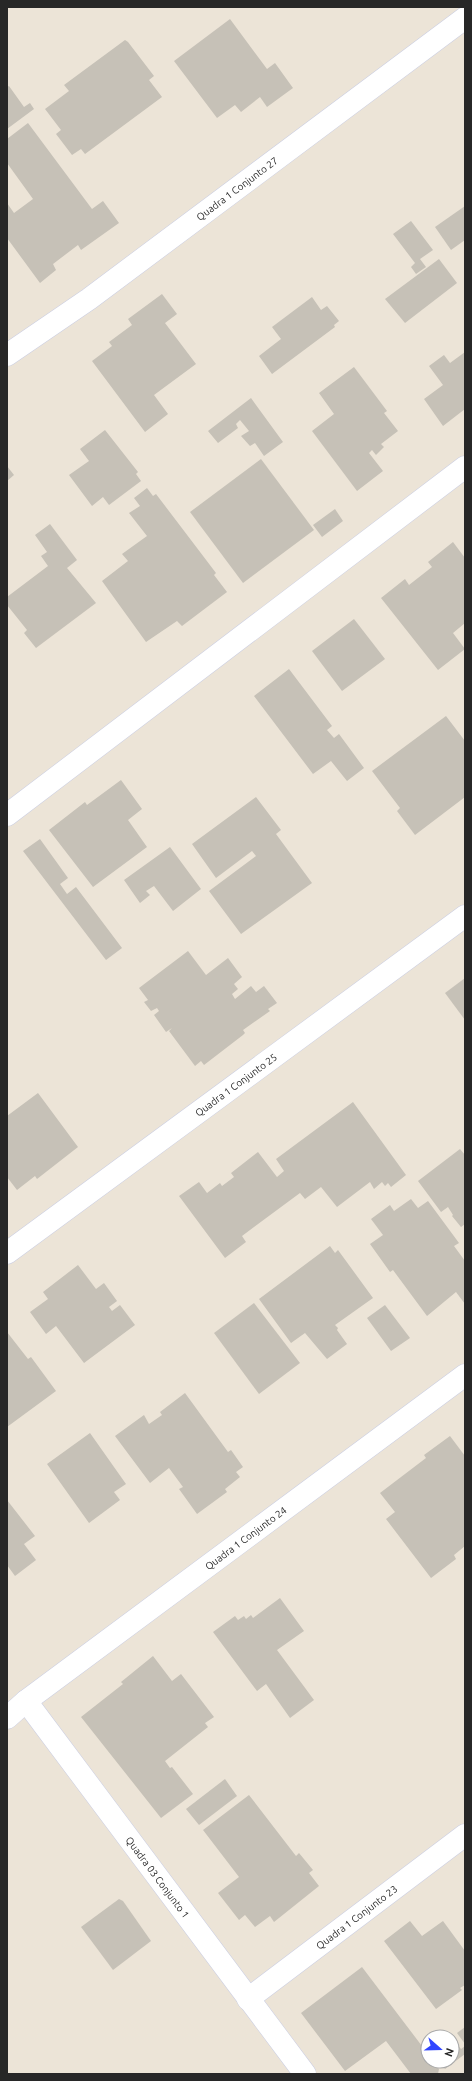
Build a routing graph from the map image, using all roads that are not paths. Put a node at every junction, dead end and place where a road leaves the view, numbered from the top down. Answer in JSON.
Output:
{"nodes":[{"id":1,"x":465,"y":18,"type":"edge"},
{"id":2,"x":7,"y":355,"type":"edge"},
{"id":3,"x":465,"y":467,"type":"edge"},
{"id":4,"x":7,"y":815,"type":"edge"},
{"id":5,"x":465,"y":916,"type":"edge"},
{"id":6,"x":7,"y":1253,"type":"edge"},
{"id":7,"x":465,"y":1375,"type":"edge"},
{"id":8,"x":26,"y":1701,"type":"junction"},
{"id":9,"x":7,"y":1718,"type":"edge"},
{"id":10,"x":465,"y":1835,"type":"edge"},
{"id":11,"x":248,"y":1999,"type":"junction"},
{"id":12,"x":305,"y":2074,"type":"edge"}],
"edges":[{"from":1,"to":2,"type":"street","name":"Quadra 1 Conjunto 27"},
{"from":3,"to":4,"type":"street"},
{"from":5,"to":6,"type":"street","name":"Quadra 1 Conjunto 25"},
{"from":7,"to":8,"type":"street","name":"Quadra 1 Conjunto 24"},
{"from":8,"to":9,"type":"street"},
{"from":8,"to":11,"type":"street","name":"Quadra 03 Conjunto 1"},
{"from":10,"to":11,"type":"street","name":"Quadra 1 Conjunto 23"},
{"from":11,"to":12,"type":"street","name":"Quadra 03 Conjunto 1"}]}
